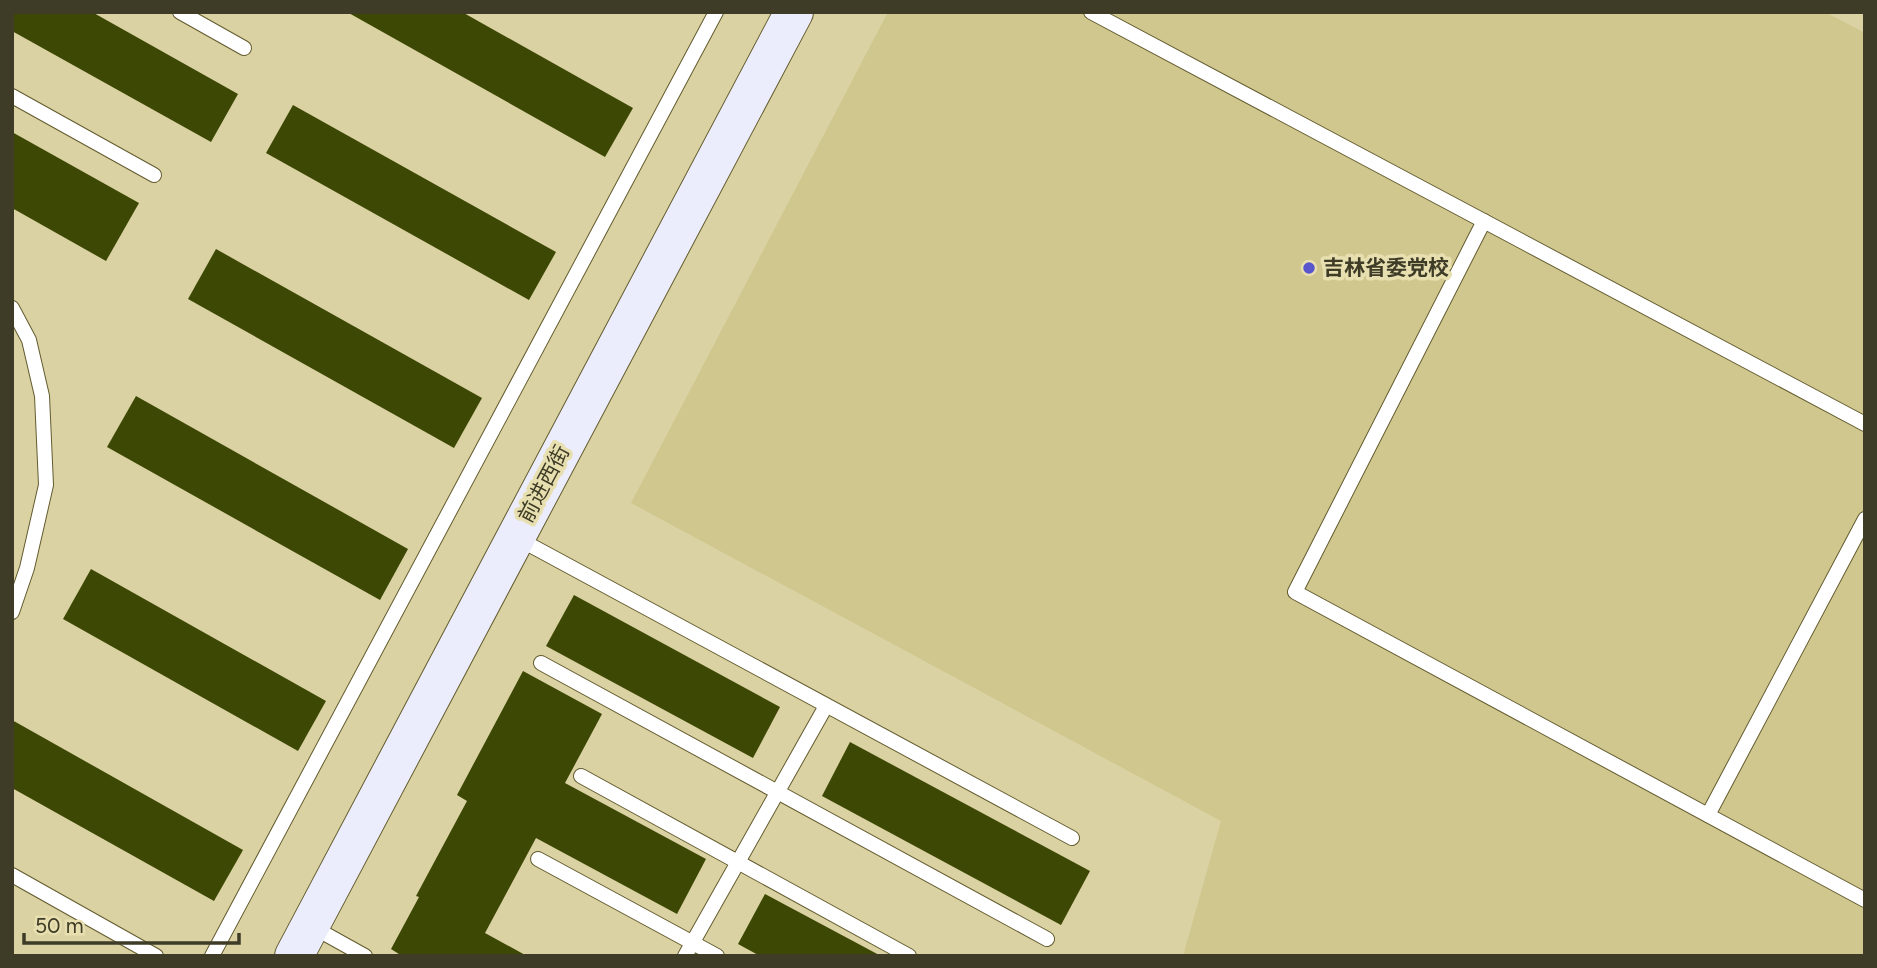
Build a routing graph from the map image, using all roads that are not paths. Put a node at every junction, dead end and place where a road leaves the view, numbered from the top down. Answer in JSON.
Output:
{"nodes":[{"id":1,"x":180,"y":12,"type":"edge"},
{"id":2,"x":716,"y":12,"type":"edge"},
{"id":3,"x":794,"y":12,"type":"edge"},
{"id":4,"x":1091,"y":12,"type":"edge"},
{"id":5,"x":244,"y":48,"type":"dead end"},
{"id":6,"x":12,"y":96,"type":"edge"},
{"id":7,"x":154,"y":175,"type":"dead end"},
{"id":8,"x":1484,"y":220,"type":"junction"},
{"id":9,"x":12,"y":308,"type":"edge"},
{"id":10,"x":1865,"y":424,"type":"edge"},
{"id":11,"x":1865,"y":519,"type":"edge"},
{"id":12,"x":516,"y":538,"type":"junction"},
{"id":13,"x":12,"y":612,"type":"edge"},
{"id":14,"x":541,"y":663,"type":"dead end"},
{"id":15,"x":826,"y":706,"type":"junction"},
{"id":16,"x":581,"y":776,"type":"dead end"},
{"id":17,"x":777,"y":792,"type":"junction"},
{"id":18,"x":1708,"y":815,"type":"junction"},
{"id":19,"x":1072,"y":838,"type":"dead end"},
{"id":20,"x":538,"y":859,"type":"dead end"},
{"id":21,"x":737,"y":862,"type":"junction"},
{"id":22,"x":12,"y":875,"type":"edge"},
{"id":23,"x":1865,"y":900,"type":"edge"},
{"id":24,"x":1047,"y":939,"type":"dead end"},
{"id":25,"x":302,"y":941,"type":"edge"},
{"id":26,"x":688,"y":949,"type":"edge"},
{"id":27,"x":156,"y":956,"type":"edge"},
{"id":28,"x":212,"y":956,"type":"edge"},
{"id":29,"x":365,"y":956,"type":"edge"},
{"id":30,"x":717,"y":956,"type":"edge"},
{"id":31,"x":909,"y":956,"type":"edge"}],
"edges":[{"from":1,"to":5,"type":"lane"},
{"from":2,"to":28,"type":"lane"},
{"from":3,"to":12,"type":"street","name":"前进西街"},
{"from":4,"to":8,"type":"lane"},
{"from":6,"to":7,"type":"lane"},
{"from":8,"to":10,"type":"lane"},
{"from":8,"to":18,"type":"lane"},
{"from":9,"to":13,"type":"lane"},
{"from":11,"to":18,"type":"lane"},
{"from":12,"to":15,"type":"lane"},
{"from":12,"to":25,"type":"street","name":"前进西街"},
{"from":14,"to":17,"type":"lane"},
{"from":15,"to":17,"type":"lane"},
{"from":15,"to":19,"type":"lane"},
{"from":16,"to":21,"type":"lane"},
{"from":17,"to":21,"type":"lane"},
{"from":17,"to":24,"type":"lane"},
{"from":18,"to":23,"type":"lane"},
{"from":20,"to":26,"type":"lane"},
{"from":21,"to":26,"type":"lane"},
{"from":21,"to":31,"type":"lane"},
{"from":22,"to":27,"type":"lane"},
{"from":25,"to":29,"type":"lane"},
{"from":26,"to":30,"type":"lane"}]}
